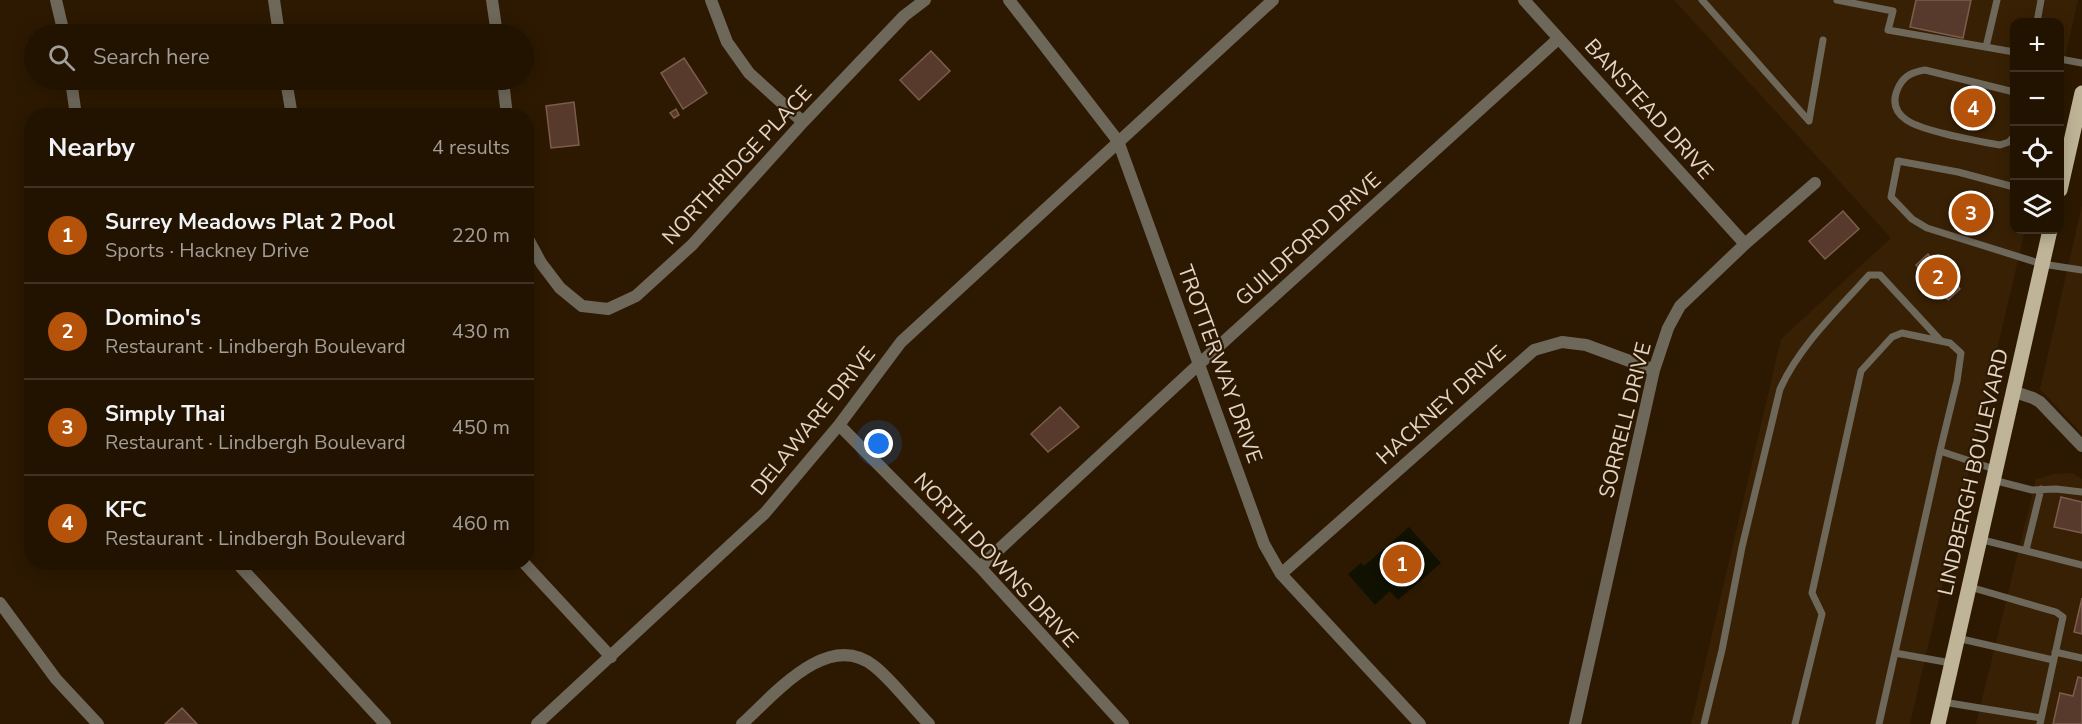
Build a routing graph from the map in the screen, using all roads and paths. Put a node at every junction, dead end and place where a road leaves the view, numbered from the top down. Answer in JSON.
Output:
{"nodes":[{"id":1,"x":56,"y":0,"type":"edge"},
{"id":2,"x":274,"y":0,"type":"edge"},
{"id":3,"x":492,"y":0,"type":"edge"},
{"id":4,"x":711,"y":0,"type":"edge"},
{"id":5,"x":925,"y":0,"type":"edge"},
{"id":6,"x":1009,"y":0,"type":"edge"},
{"id":7,"x":1273,"y":0,"type":"edge"},
{"id":8,"x":1524,"y":0,"type":"edge"},
{"id":9,"x":1702,"y":0,"type":"edge"},
{"id":10,"x":1837,"y":0,"type":"edge"},
{"id":11,"x":1997,"y":0,"type":"edge"},
{"id":12,"x":2041,"y":0,"type":"edge"},
{"id":13,"x":2038,"y":18,"type":"edge"},
{"id":14,"x":62,"y":24,"type":"edge"},
{"id":15,"x":278,"y":24,"type":"edge"},
{"id":16,"x":496,"y":24,"type":"edge"},
{"id":17,"x":1558,"y":39,"type":"junction"},
{"id":18,"x":1823,"y":40,"type":"dead end"},
{"id":19,"x":1986,"y":47,"type":"junction"},
{"id":20,"x":2010,"y":51,"type":"edge"},
{"id":21,"x":2064,"y":60,"type":"edge"},
{"id":22,"x":2082,"y":63,"type":"edge"},
{"id":23,"x":72,"y":90,"type":"edge"},
{"id":24,"x":287,"y":90,"type":"edge"},
{"id":25,"x":504,"y":90,"type":"edge"},
{"id":26,"x":2010,"y":91,"type":"edge"},
{"id":27,"x":2081,"y":101,"type":"edge"},
{"id":28,"x":75,"y":108,"type":"edge"},
{"id":29,"x":290,"y":108,"type":"edge"},
{"id":30,"x":506,"y":108,"type":"edge"},
{"id":31,"x":803,"y":122,"type":"junction"},
{"id":32,"x":1119,"y":141,"type":"junction"},
{"id":33,"x":2010,"y":141,"type":"edge"},
{"id":34,"x":2064,"y":150,"type":"edge"},
{"id":35,"x":1815,"y":183,"type":"dead end"},
{"id":36,"x":2010,"y":186,"type":"edge"},
{"id":37,"x":2049,"y":234,"type":"edge"},
{"id":38,"x":1745,"y":244,"type":"junction"},
{"id":39,"x":534,"y":250,"type":"edge"},
{"id":40,"x":2042,"y":264,"type":"junction"},
{"id":41,"x":2082,"y":270,"type":"edge"},
{"id":42,"x":1941,"y":341,"type":"junction"},
{"id":43,"x":1198,"y":365,"type":"junction"},
{"id":44,"x":1654,"y":370,"type":"junction"},
{"id":45,"x":2012,"y":391,"type":"junction"},
{"id":46,"x":839,"y":424,"type":"junction"},
{"id":47,"x":2082,"y":446,"type":"edge"},
{"id":48,"x":1940,"y":451,"type":"junction"},
{"id":49,"x":1993,"y":474,"type":"junction"},
{"id":50,"x":2041,"y":489,"type":"junction"},
{"id":51,"x":2082,"y":492,"type":"edge"},
{"id":52,"x":1979,"y":539,"type":"junction"},
{"id":53,"x":2026,"y":550,"type":"junction"},
{"id":54,"x":2082,"y":565,"type":"edge"},
{"id":55,"x":980,"y":567,"type":"junction"},
{"id":56,"x":243,"y":570,"type":"edge"},
{"id":57,"x":530,"y":570,"type":"edge"},
{"id":58,"x":1281,"y":574,"type":"junction"},
{"id":59,"x":1968,"y":586,"type":"junction"},
{"id":60,"x":0,"y":603,"type":"edge"},
{"id":61,"x":1957,"y":638,"type":"junction"},
{"id":62,"x":1895,"y":653,"type":"junction"},
{"id":63,"x":2054,"y":656,"type":"junction"},
{"id":64,"x":610,"y":657,"type":"junction"},
{"id":65,"x":2082,"y":658,"type":"edge"},
{"id":66,"x":1951,"y":663,"type":"junction"},
{"id":67,"x":1942,"y":702,"type":"junction"},
{"id":68,"x":2041,"y":721,"type":"edge"},
{"id":69,"x":98,"y":724,"type":"edge"},
{"id":70,"x":384,"y":724,"type":"edge"},
{"id":71,"x":537,"y":724,"type":"edge"},
{"id":72,"x":742,"y":724,"type":"edge"},
{"id":73,"x":928,"y":724,"type":"edge"},
{"id":74,"x":1123,"y":724,"type":"edge"},
{"id":75,"x":1420,"y":724,"type":"edge"},
{"id":76,"x":1575,"y":724,"type":"edge"},
{"id":77,"x":1704,"y":724,"type":"edge"},
{"id":78,"x":1795,"y":724,"type":"edge"},
{"id":79,"x":1879,"y":724,"type":"edge"},
{"id":80,"x":1938,"y":724,"type":"edge"}],
"edges":[{"from":1,"to":14,"type":"street"},
{"from":2,"to":15,"type":"street"},
{"from":3,"to":16,"type":"street"},
{"from":4,"to":31,"type":"street"},
{"from":5,"to":31,"type":"street","name":"NORTHRIDGE PLACE"},
{"from":6,"to":32,"type":"street","name":"TROTTERWAY DRIVE"},
{"from":7,"to":32,"type":"street","name":"DELAWARE DRIVE"},
{"from":8,"to":17,"type":"street","name":"BANSTEAD DRIVE"},
{"from":9,"to":18,"type":"lane"},
{"from":10,"to":19,"type":"lane"},
{"from":11,"to":19,"type":"lane"},
{"from":12,"to":13,"type":"lane"},
{"from":17,"to":38,"type":"street","name":"BANSTEAD DRIVE"},
{"from":17,"to":43,"type":"street","name":"GUILDFORD DRIVE"},
{"from":19,"to":20,"type":"lane"},
{"from":21,"to":22,"type":"lane"},
{"from":23,"to":28,"type":"street"},
{"from":24,"to":29,"type":"street"},
{"from":25,"to":30,"type":"street"},
{"from":26,"to":33,"type":"lane"},
{"from":27,"to":34,"type":"main road"},
{"from":31,"to":39,"type":"street","name":"NORTHRIDGE PLACE"},
{"from":32,"to":43,"type":"street","name":"TROTTERWAY DRIVE"},
{"from":32,"to":46,"type":"street","name":"DELAWARE DRIVE"},
{"from":35,"to":38,"type":"street","name":"SORRELL DRIVE"},
{"from":36,"to":40,"type":"lane"},
{"from":37,"to":40,"type":"main road","name":"LINDBERGH BOULEVARD"},
{"from":38,"to":44,"type":"street","name":"SORRELL DRIVE"},
{"from":40,"to":41,"type":"lane"},
{"from":40,"to":45,"type":"main road","name":"LINDBERGH BOULEVARD"},
{"from":42,"to":48,"type":"lane"},
{"from":42,"to":77,"type":"lane"},
{"from":42,"to":78,"type":"lane"},
{"from":43,"to":55,"type":"street","name":"GUILDFORD DRIVE"},
{"from":43,"to":58,"type":"street","name":"TROTTERWAY DRIVE"},
{"from":44,"to":58,"type":"street","name":"HACKNEY DRIVE"},
{"from":44,"to":76,"type":"street","name":"SORRELL DRIVE"},
{"from":45,"to":47,"type":"street"},
{"from":45,"to":49,"type":"main road","name":"LINDBERGH BOULEVARD"},
{"from":46,"to":55,"type":"street","name":"NORTH DOWNS DRIVE"},
{"from":46,"to":64,"type":"street","name":"DELAWARE DRIVE"},
{"from":48,"to":49,"type":"lane"},
{"from":48,"to":62,"type":"lane"},
{"from":49,"to":50,"type":"lane"},
{"from":49,"to":52,"type":"main road","name":"LINDBERGH BOULEVARD"},
{"from":50,"to":51,"type":"lane"},
{"from":50,"to":53,"type":"lane"},
{"from":52,"to":53,"type":"lane"},
{"from":52,"to":59,"type":"main road","name":"LINDBERGH BOULEVARD"},
{"from":53,"to":54,"type":"lane"},
{"from":55,"to":74,"type":"street","name":"NORTH DOWNS DRIVE"},
{"from":56,"to":70,"type":"street"},
{"from":57,"to":64,"type":"street"},
{"from":58,"to":75,"type":"street","name":"TROTTERWAY DRIVE"},
{"from":59,"to":61,"type":"main road","name":"LINDBERGH BOULEVARD"},
{"from":59,"to":63,"type":"lane"},
{"from":60,"to":69,"type":"street"},
{"from":61,"to":63,"type":"lane"},
{"from":61,"to":66,"type":"main road","name":"LINDBERGH BOULEVARD"},
{"from":62,"to":66,"type":"lane"},
{"from":62,"to":79,"type":"lane"},
{"from":63,"to":65,"type":"lane"},
{"from":63,"to":68,"type":"lane"},
{"from":64,"to":71,"type":"street","name":"DELAWARE DRIVE"},
{"from":66,"to":67,"type":"main road","name":"LINDBERGH BOULEVARD"},
{"from":67,"to":68,"type":"lane"},
{"from":67,"to":80,"type":"main road","name":"LINDBERGH BOULEVARD"},
{"from":72,"to":73,"type":"street"}]}
